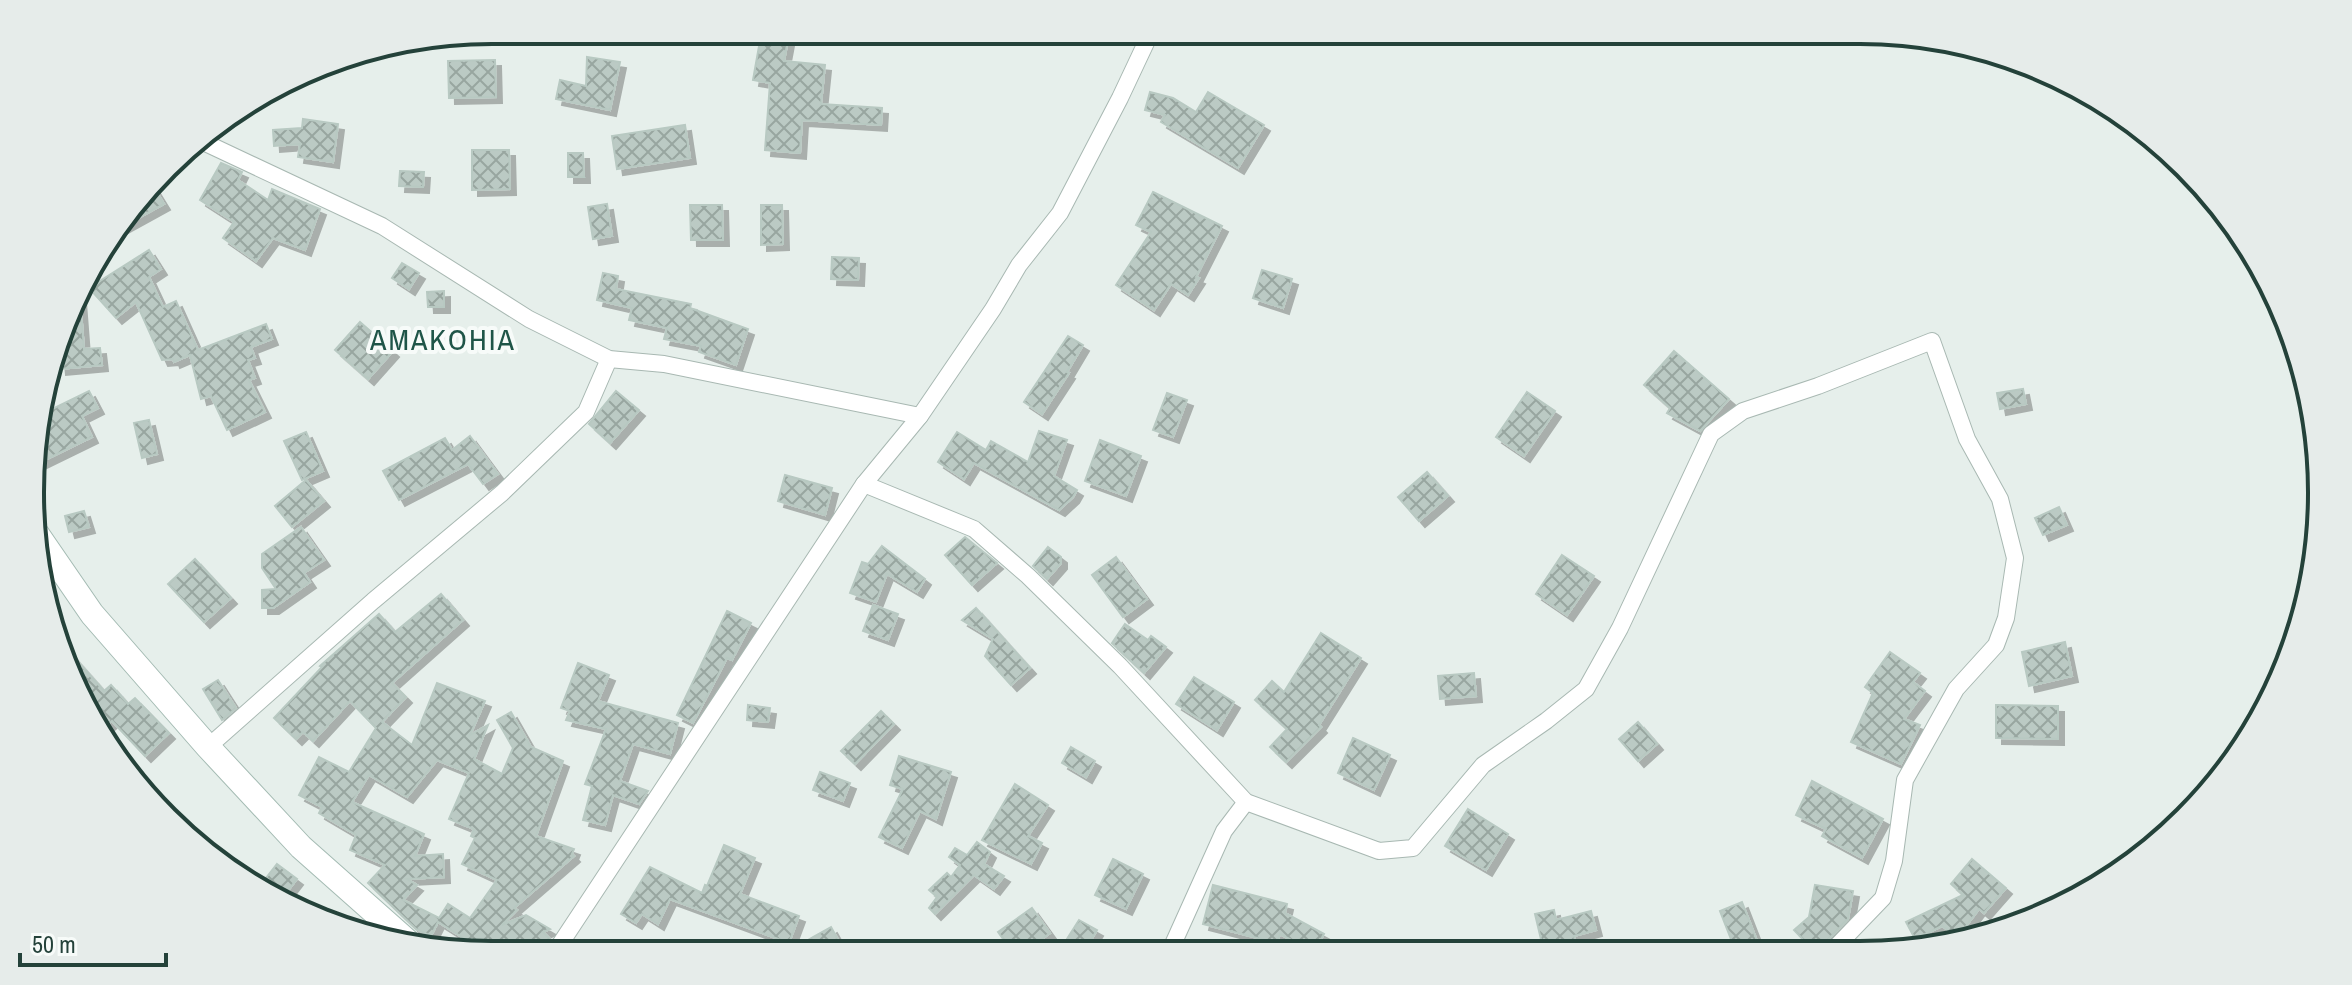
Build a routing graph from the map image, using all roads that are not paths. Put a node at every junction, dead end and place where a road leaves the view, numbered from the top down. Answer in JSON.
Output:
{"nodes":[{"id":1,"x":1145,"y":44,"type":"edge"},
{"id":2,"x":209,"y":145,"type":"edge"},
{"id":3,"x":609,"y":359,"type":"junction"},
{"id":4,"x":920,"y":416,"type":"junction"},
{"id":5,"x":864,"y":484,"type":"junction"},
{"id":6,"x":48,"y":550,"type":"edge"},
{"id":7,"x":208,"y":747,"type":"junction"},
{"id":8,"x":1246,"y":802,"type":"junction"},
{"id":9,"x":394,"y":930,"type":"edge"},
{"id":10,"x":562,"y":941,"type":"edge"},
{"id":11,"x":1174,"y":941,"type":"edge"},
{"id":12,"x":1842,"y":941,"type":"edge"}],
"edges":[{"from":1,"to":4,"type":"street"},
{"from":2,"to":3,"type":"street"},
{"from":3,"to":4,"type":"street"},
{"from":3,"to":7,"type":"street"},
{"from":4,"to":5,"type":"street"},
{"from":5,"to":8,"type":"street"},
{"from":5,"to":10,"type":"street"},
{"from":6,"to":7,"type":"street"},
{"from":7,"to":9,"type":"street"},
{"from":8,"to":11,"type":"street"},
{"from":8,"to":12,"type":"street"}]}
